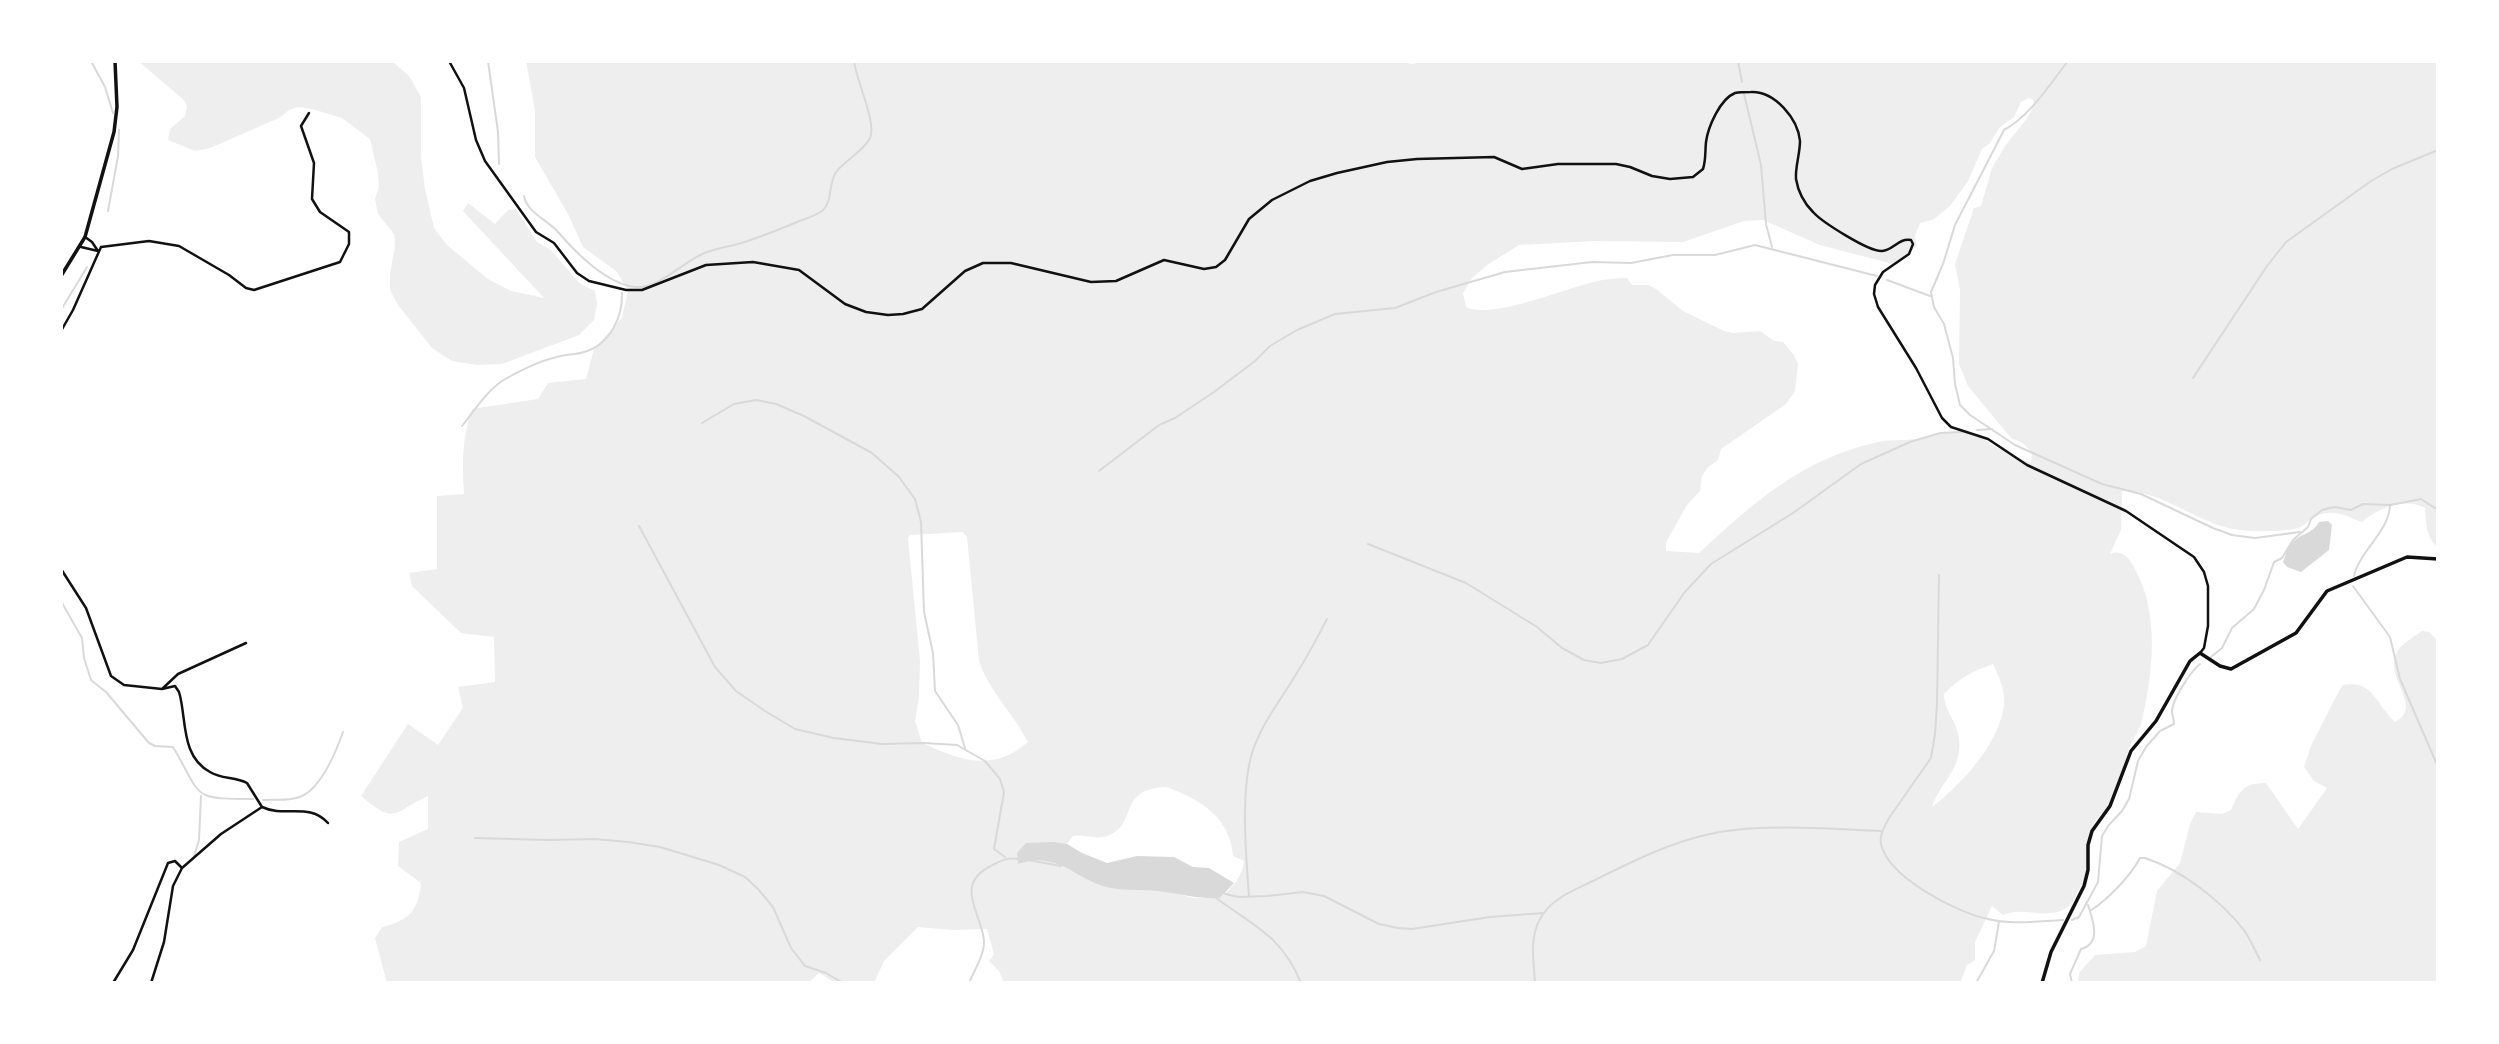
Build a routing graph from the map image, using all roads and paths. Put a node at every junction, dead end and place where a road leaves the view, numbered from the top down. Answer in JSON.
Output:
{"nodes":[{"id":1,"x":115,"y":61,"type":"edge"},
{"id":2,"x":449,"y":61,"type":"edge"},
{"id":3,"x":309,"y":113,"type":"dead end"},
{"id":4,"x":85,"y":237,"type":"junction"},
{"id":5,"x":79,"y":246,"type":"junction"},
{"id":6,"x":98,"y":251,"type":"junction"},
{"id":7,"x":61,"y":276,"type":"edge"},
{"id":8,"x":61,"y":331,"type":"edge"},
{"id":9,"x":2438,"y":559,"type":"edge"},
{"id":10,"x":61,"y":569,"type":"edge"},
{"id":11,"x":246,"y":643,"type":"dead end"},
{"id":12,"x":2200,"y":653,"type":"junction"},
{"id":13,"x":162,"y":690,"type":"junction"},
{"id":14,"x":262,"y":807,"type":"junction"},
{"id":15,"x":328,"y":823,"type":"dead end"},
{"id":16,"x":182,"y":868,"type":"junction"},
{"id":17,"x":113,"y":983,"type":"edge"},
{"id":18,"x":151,"y":983,"type":"edge"},
{"id":19,"x":2042,"y":983,"type":"edge"}],
"edges":[{"from":1,"to":4,"type":"street"},
{"from":2,"to":12,"type":"street"},
{"from":3,"to":6,"type":"street"},
{"from":4,"to":5,"type":"street"},
{"from":4,"to":6,"type":"street"},
{"from":5,"to":6,"type":"street"},
{"from":5,"to":7,"type":"street"},
{"from":6,"to":8,"type":"street"},
{"from":9,"to":12,"type":"street"},
{"from":10,"to":13,"type":"street"},
{"from":11,"to":13,"type":"street"},
{"from":12,"to":19,"type":"street"},
{"from":13,"to":14,"type":"street"},
{"from":14,"to":15,"type":"street"},
{"from":14,"to":16,"type":"street"},
{"from":16,"to":17,"type":"street"},
{"from":16,"to":18,"type":"street"}]}
